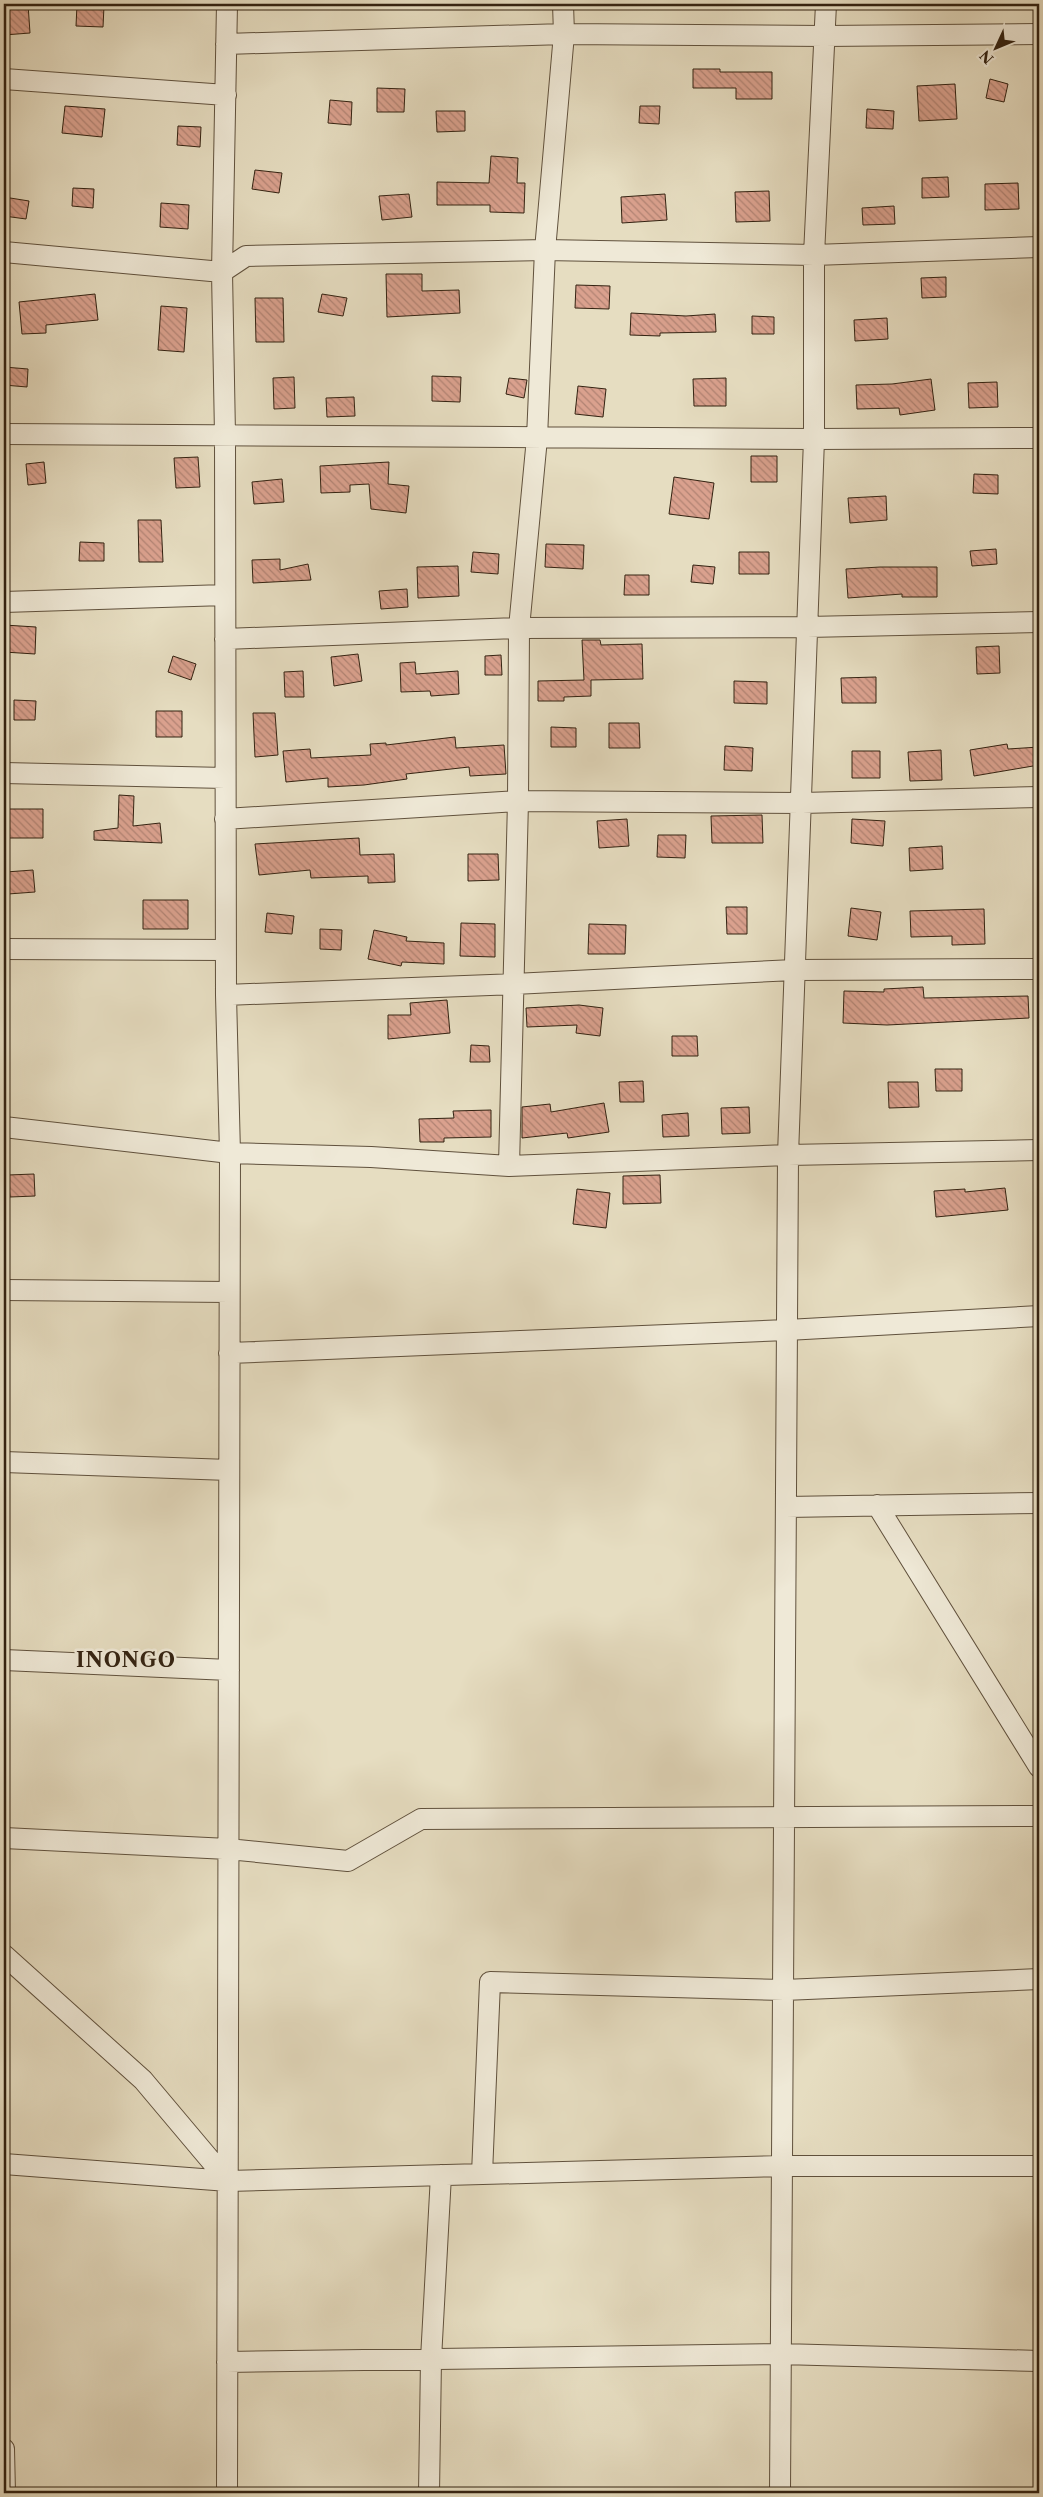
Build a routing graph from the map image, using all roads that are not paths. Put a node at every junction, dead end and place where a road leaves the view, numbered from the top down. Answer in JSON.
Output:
{"nodes":[{"id":1,"x":226,"y":4,"type":"edge"},
{"id":2,"x":563,"y":4,"type":"edge"},
{"id":3,"x":826,"y":4,"type":"edge"},
{"id":4,"x":564,"y":34,"type":"junction"},
{"id":5,"x":1039,"y":34,"type":"edge"},
{"id":6,"x":824,"y":36,"type":"junction"},
{"id":7,"x":226,"y":44,"type":"junction"},
{"id":8,"x":4,"y":79,"type":"edge"},
{"id":9,"x":226,"y":94,"type":"junction"},
{"id":10,"x":1039,"y":247,"type":"edge"},
{"id":11,"x":545,"y":250,"type":"junction"},
{"id":12,"x":4,"y":252,"type":"edge"},
{"id":13,"x":814,"y":255,"type":"junction"},
{"id":14,"x":222,"y":272,"type":"junction"},
{"id":15,"x":4,"y":434,"type":"edge"},
{"id":16,"x":225,"y":435,"type":"junction"},
{"id":17,"x":538,"y":438,"type":"junction"},
{"id":18,"x":1039,"y":438,"type":"edge"},
{"id":19,"x":814,"y":439,"type":"junction"},
{"id":20,"x":225,"y":596,"type":"junction"},
{"id":21,"x":4,"y":602,"type":"edge"},
{"id":22,"x":1039,"y":622,"type":"edge"},
{"id":23,"x":807,"y":627,"type":"junction"},
{"id":24,"x":519,"y":628,"type":"junction"},
{"id":25,"x":225,"y":639,"type":"junction"},
{"id":26,"x":4,"y":773,"type":"edge"},
{"id":27,"x":225,"y":778,"type":"junction"},
{"id":28,"x":1039,"y":797,"type":"edge"},
{"id":29,"x":518,"y":802,"type":"junction"},
{"id":30,"x":802,"y":802,"type":"junction"},
{"id":31,"x":225,"y":819,"type":"junction"},
{"id":32,"x":4,"y":949,"type":"edge"},
{"id":33,"x":225,"y":950,"type":"junction"},
{"id":34,"x":1039,"y":969,"type":"edge"},
{"id":35,"x":794,"y":970,"type":"junction"},
{"id":36,"x":514,"y":984,"type":"junction"},
{"id":37,"x":226,"y":994,"type":"junction"},
{"id":38,"x":4,"y":1127,"type":"edge"},
{"id":39,"x":1039,"y":1150,"type":"edge"},
{"id":40,"x":230,"y":1153,"type":"junction"},
{"id":41,"x":788,"y":1155,"type":"junction"},
{"id":42,"x":510,"y":1166,"type":"junction"},
{"id":43,"x":4,"y":1290,"type":"edge"},
{"id":44,"x":230,"y":1292,"type":"junction"},
{"id":45,"x":1039,"y":1316,"type":"edge"},
{"id":46,"x":787,"y":1330,"type":"junction"},
{"id":47,"x":229,"y":1353,"type":"junction"},
{"id":48,"x":4,"y":1462,"type":"edge"},
{"id":49,"x":229,"y":1470,"type":"junction"},
{"id":50,"x":1039,"y":1503,"type":"edge"},
{"id":51,"x":877,"y":1505,"type":"junction"},
{"id":52,"x":786,"y":1507,"type":"junction"},
{"id":53,"x":4,"y":1660,"type":"edge"},
{"id":54,"x":228,"y":1670,"type":"junction"},
{"id":55,"x":1039,"y":1767,"type":"edge"},
{"id":56,"x":1039,"y":1816,"type":"edge"},
{"id":57,"x":785,"y":1817,"type":"junction"},
{"id":58,"x":4,"y":1838,"type":"edge"},
{"id":59,"x":228,"y":1849,"type":"junction"},
{"id":60,"x":4,"y":1955,"type":"edge"},
{"id":61,"x":1039,"y":1980,"type":"edge"},
{"id":62,"x":784,"y":1990,"type":"junction"},
{"id":63,"x":4,"y":2164,"type":"edge"},
{"id":64,"x":782,"y":2166,"type":"junction"},
{"id":65,"x":1039,"y":2166,"type":"edge"},
{"id":66,"x":482,"y":2174,"type":"junction"},
{"id":67,"x":441,"y":2175,"type":"junction"},
{"id":68,"x":228,"y":2181,"type":"junction"},
{"id":69,"x":782,"y":2354,"type":"junction"},
{"id":70,"x":431,"y":2359,"type":"junction"},
{"id":71,"x":1039,"y":2361,"type":"edge"},
{"id":72,"x":227,"y":2362,"type":"junction"},
{"id":73,"x":4,"y":2449,"type":"edge"},
{"id":74,"x":5,"y":2493,"type":"edge"},
{"id":75,"x":227,"y":2493,"type":"edge"},
{"id":76,"x":429,"y":2493,"type":"edge"},
{"id":77,"x":780,"y":2493,"type":"edge"}],
"edges":[{"from":1,"to":7,"type":"street"},
{"from":2,"to":4,"type":"street"},
{"from":3,"to":6,"type":"street"},
{"from":4,"to":6,"type":"street"},
{"from":4,"to":7,"type":"street"},
{"from":4,"to":11,"type":"street"},
{"from":5,"to":6,"type":"street"},
{"from":6,"to":13,"type":"street"},
{"from":7,"to":9,"type":"street"},
{"from":8,"to":9,"type":"street"},
{"from":9,"to":14,"type":"street"},
{"from":10,"to":13,"type":"street"},
{"from":11,"to":13,"type":"street"},
{"from":11,"to":14,"type":"street"},
{"from":11,"to":17,"type":"street"},
{"from":12,"to":14,"type":"street"},
{"from":13,"to":19,"type":"street"},
{"from":14,"to":16,"type":"street"},
{"from":15,"to":16,"type":"street"},
{"from":16,"to":17,"type":"street"},
{"from":16,"to":20,"type":"street"},
{"from":17,"to":19,"type":"street"},
{"from":17,"to":24,"type":"street"},
{"from":18,"to":19,"type":"street"},
{"from":19,"to":23,"type":"street"},
{"from":20,"to":21,"type":"street"},
{"from":20,"to":25,"type":"street"},
{"from":22,"to":23,"type":"street"},
{"from":23,"to":24,"type":"street"},
{"from":23,"to":30,"type":"street"},
{"from":24,"to":25,"type":"street"},
{"from":24,"to":29,"type":"street"},
{"from":25,"to":27,"type":"street"},
{"from":26,"to":27,"type":"street"},
{"from":27,"to":31,"type":"street"},
{"from":28,"to":30,"type":"street"},
{"from":29,"to":30,"type":"street"},
{"from":29,"to":31,"type":"street"},
{"from":29,"to":36,"type":"street"},
{"from":30,"to":35,"type":"street"},
{"from":31,"to":33,"type":"street"},
{"from":32,"to":33,"type":"street"},
{"from":33,"to":37,"type":"street"},
{"from":34,"to":35,"type":"street"},
{"from":35,"to":36,"type":"street"},
{"from":35,"to":41,"type":"street"},
{"from":36,"to":37,"type":"street"},
{"from":36,"to":42,"type":"street"},
{"from":37,"to":40,"type":"street"},
{"from":38,"to":40,"type":"street"},
{"from":39,"to":41,"type":"street"},
{"from":40,"to":42,"type":"street"},
{"from":40,"to":44,"type":"street"},
{"from":41,"to":42,"type":"street"},
{"from":41,"to":46,"type":"street"},
{"from":43,"to":44,"type":"street"},
{"from":44,"to":47,"type":"street"},
{"from":45,"to":46,"type":"street"},
{"from":46,"to":47,"type":"street"},
{"from":46,"to":52,"type":"street"},
{"from":47,"to":49,"type":"street"},
{"from":48,"to":49,"type":"street"},
{"from":49,"to":54,"type":"street"},
{"from":50,"to":51,"type":"street"},
{"from":51,"to":52,"type":"street"},
{"from":51,"to":55,"type":"street"},
{"from":52,"to":57,"type":"street"},
{"from":53,"to":54,"type":"street"},
{"from":54,"to":59,"type":"street"},
{"from":56,"to":57,"type":"street"},
{"from":57,"to":59,"type":"street"},
{"from":57,"to":62,"type":"street"},
{"from":58,"to":59,"type":"street"},
{"from":59,"to":68,"type":"street"},
{"from":60,"to":68,"type":"street"},
{"from":61,"to":62,"type":"street"},
{"from":62,"to":64,"type":"street"},
{"from":62,"to":66,"type":"street"},
{"from":63,"to":68,"type":"street"},
{"from":64,"to":65,"type":"street"},
{"from":64,"to":66,"type":"street"},
{"from":64,"to":69,"type":"street"},
{"from":66,"to":67,"type":"street"},
{"from":67,"to":68,"type":"street"},
{"from":67,"to":70,"type":"street"},
{"from":68,"to":72,"type":"street"},
{"from":69,"to":70,"type":"street"},
{"from":69,"to":71,"type":"street"},
{"from":69,"to":77,"type":"street"},
{"from":70,"to":72,"type":"street"},
{"from":70,"to":76,"type":"street"},
{"from":72,"to":75,"type":"street"},
{"from":73,"to":74,"type":"street"}]}
